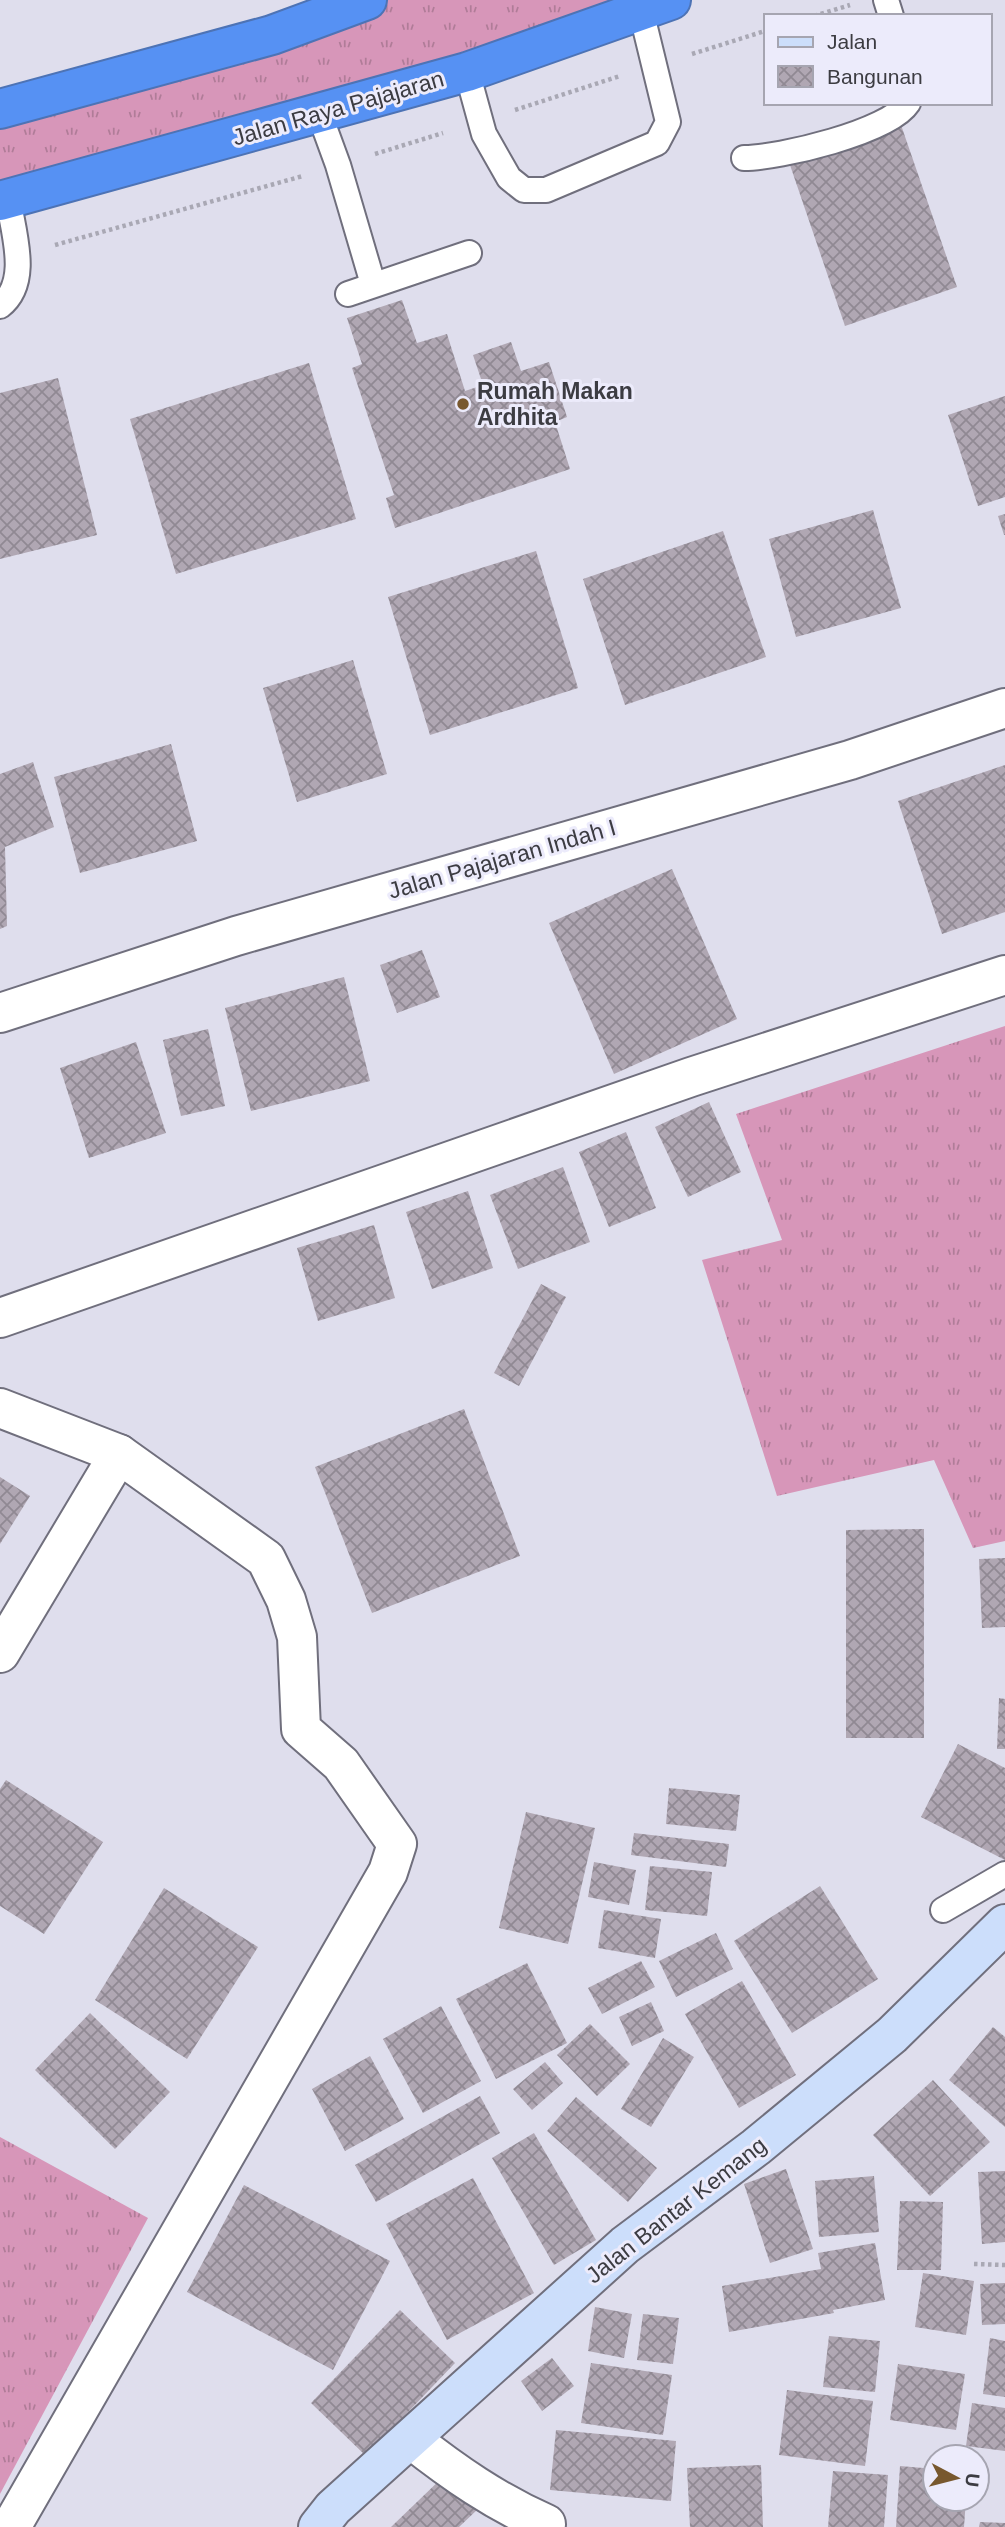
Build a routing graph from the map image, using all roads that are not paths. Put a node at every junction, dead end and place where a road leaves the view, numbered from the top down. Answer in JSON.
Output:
{"nodes":[{"id":1,"x":368,"y":0,"type":"edge"},
{"id":2,"x":656,"y":6,"type":"edge"},
{"id":3,"x":467,"y":72,"type":"junction"},
{"id":4,"x":907,"y":105,"type":"edge"},
{"id":5,"x":0,"y":110,"type":"edge"},
{"id":6,"x":319,"y":113,"type":"junction"},
{"id":7,"x":744,"y":158,"type":"dead end"},
{"id":8,"x":4,"y":200,"type":"edge"},
{"id":9,"x":469,"y":253,"type":"dead end"},
{"id":10,"x":373,"y":284,"type":"junction"},
{"id":11,"x":348,"y":294,"type":"dead end"},
{"id":12,"x":0,"y":306,"type":"edge"},
{"id":13,"x":1005,"y":708,"type":"edge"},
{"id":14,"x":1005,"y":975,"type":"edge"},
{"id":15,"x":0,"y":1013,"type":"edge"},
{"id":16,"x":0,"y":1318,"type":"edge"},
{"id":17,"x":0,"y":1408,"type":"edge"},
{"id":18,"x":119,"y":1454,"type":"junction"},
{"id":19,"x":0,"y":1653,"type":"edge"},
{"id":20,"x":1005,"y":1874,"type":"edge"},
{"id":21,"x":943,"y":1910,"type":"dead end"},
{"id":22,"x":1005,"y":1924,"type":"edge"},
{"id":23,"x":411,"y":2439,"type":"junction"},
{"id":24,"x":334,"y":2521,"type":"edge"},
{"id":25,"x":546,"y":2524,"type":"dead end"},
{"id":26,"x":11,"y":2527,"type":"edge"}],
"edges":[{"from":1,"to":5,"type":"highway"},
{"from":2,"to":3,"type":"highway","name":"Jalan Raya Pajajaran"},
{"from":2,"to":3,"type":"lane"},
{"from":3,"to":6,"type":"highway","name":"Jalan Raya Pajajaran"},
{"from":4,"to":7,"type":"lane"},
{"from":6,"to":8,"type":"highway","name":"Jalan Raya Pajajaran"},
{"from":6,"to":10,"type":"lane"},
{"from":8,"to":12,"type":"lane"},
{"from":9,"to":10,"type":"lane"},
{"from":10,"to":11,"type":"lane"},
{"from":13,"to":15,"type":"street","name":"Jalan Pajajaran Indah I"},
{"from":14,"to":16,"type":"street"},
{"from":17,"to":18,"type":"street"},
{"from":18,"to":19,"type":"street"},
{"from":18,"to":26,"type":"street"},
{"from":20,"to":21,"type":"lane"},
{"from":22,"to":23,"type":"street","name":"Jalan Bantar Kemang"},
{"from":23,"to":24,"type":"street","name":"Jalan Bantar Kemang"},
{"from":23,"to":25,"type":"street"}]}
